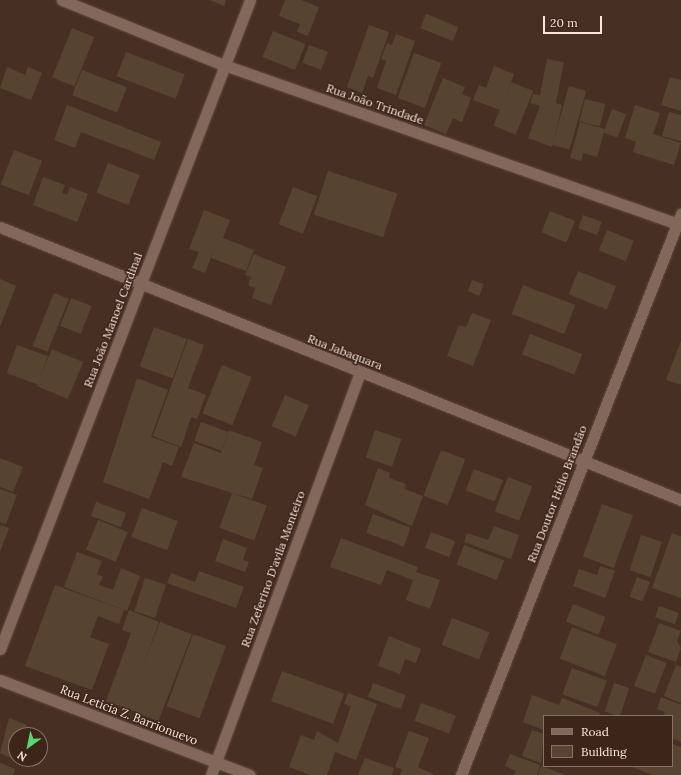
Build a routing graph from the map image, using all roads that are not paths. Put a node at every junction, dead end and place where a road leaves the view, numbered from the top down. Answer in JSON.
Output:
{"nodes":[{"id":1,"x":62,"y":0,"type":"edge"},
{"id":2,"x":250,"y":0,"type":"edge"},
{"id":3,"x":224,"y":65,"type":"junction"},
{"id":4,"x":680,"y":221,"type":"edge"},
{"id":5,"x":0,"y":227,"type":"edge"},
{"id":6,"x":140,"y":286,"type":"junction"},
{"id":7,"x":360,"y":372,"type":"junction"},
{"id":8,"x":584,"y":460,"type":"junction"},
{"id":9,"x":681,"y":500,"type":"edge"},
{"id":10,"x":0,"y":649,"type":"edge"},
{"id":11,"x":0,"y":680,"type":"edge"},
{"id":12,"x":216,"y":762,"type":"junction"},
{"id":13,"x":211,"y":775,"type":"edge"},
{"id":14,"x":250,"y":775,"type":"edge"},
{"id":15,"x":461,"y":775,"type":"edge"}],
"edges":[{"from":1,"to":3,"type":"street","name":"Rua João Trindade"},
{"from":2,"to":3,"type":"street","name":"Rua João Manoel Cardinal"},
{"from":3,"to":4,"type":"street","name":"Rua João Trindade"},
{"from":3,"to":6,"type":"street","name":"Rua João Manoel Cardinal"},
{"from":4,"to":8,"type":"street","name":"Rua Doutor Hélio Brandão"},
{"from":5,"to":6,"type":"street","name":"Rua Jabaquara"},
{"from":6,"to":7,"type":"street","name":"Rua Jabaquara"},
{"from":6,"to":10,"type":"street","name":"Rua João Manoel Cardinal"},
{"from":7,"to":8,"type":"street","name":"Rua Jabaquara"},
{"from":7,"to":12,"type":"street","name":"Rua Zeferino D'avila Monteiro"},
{"from":8,"to":9,"type":"street","name":"Rua Jabaquara"},
{"from":8,"to":15,"type":"street","name":"Rua Doutor Hélio Brandão"},
{"from":11,"to":12,"type":"street","name":"Rua Leticia Z. Barrionuevo"},
{"from":12,"to":13,"type":"street","name":"Rua Zeferino D'avila Monteiro"},
{"from":12,"to":14,"type":"street","name":"Rua Leticia Z. Barrionuevo"}]}
